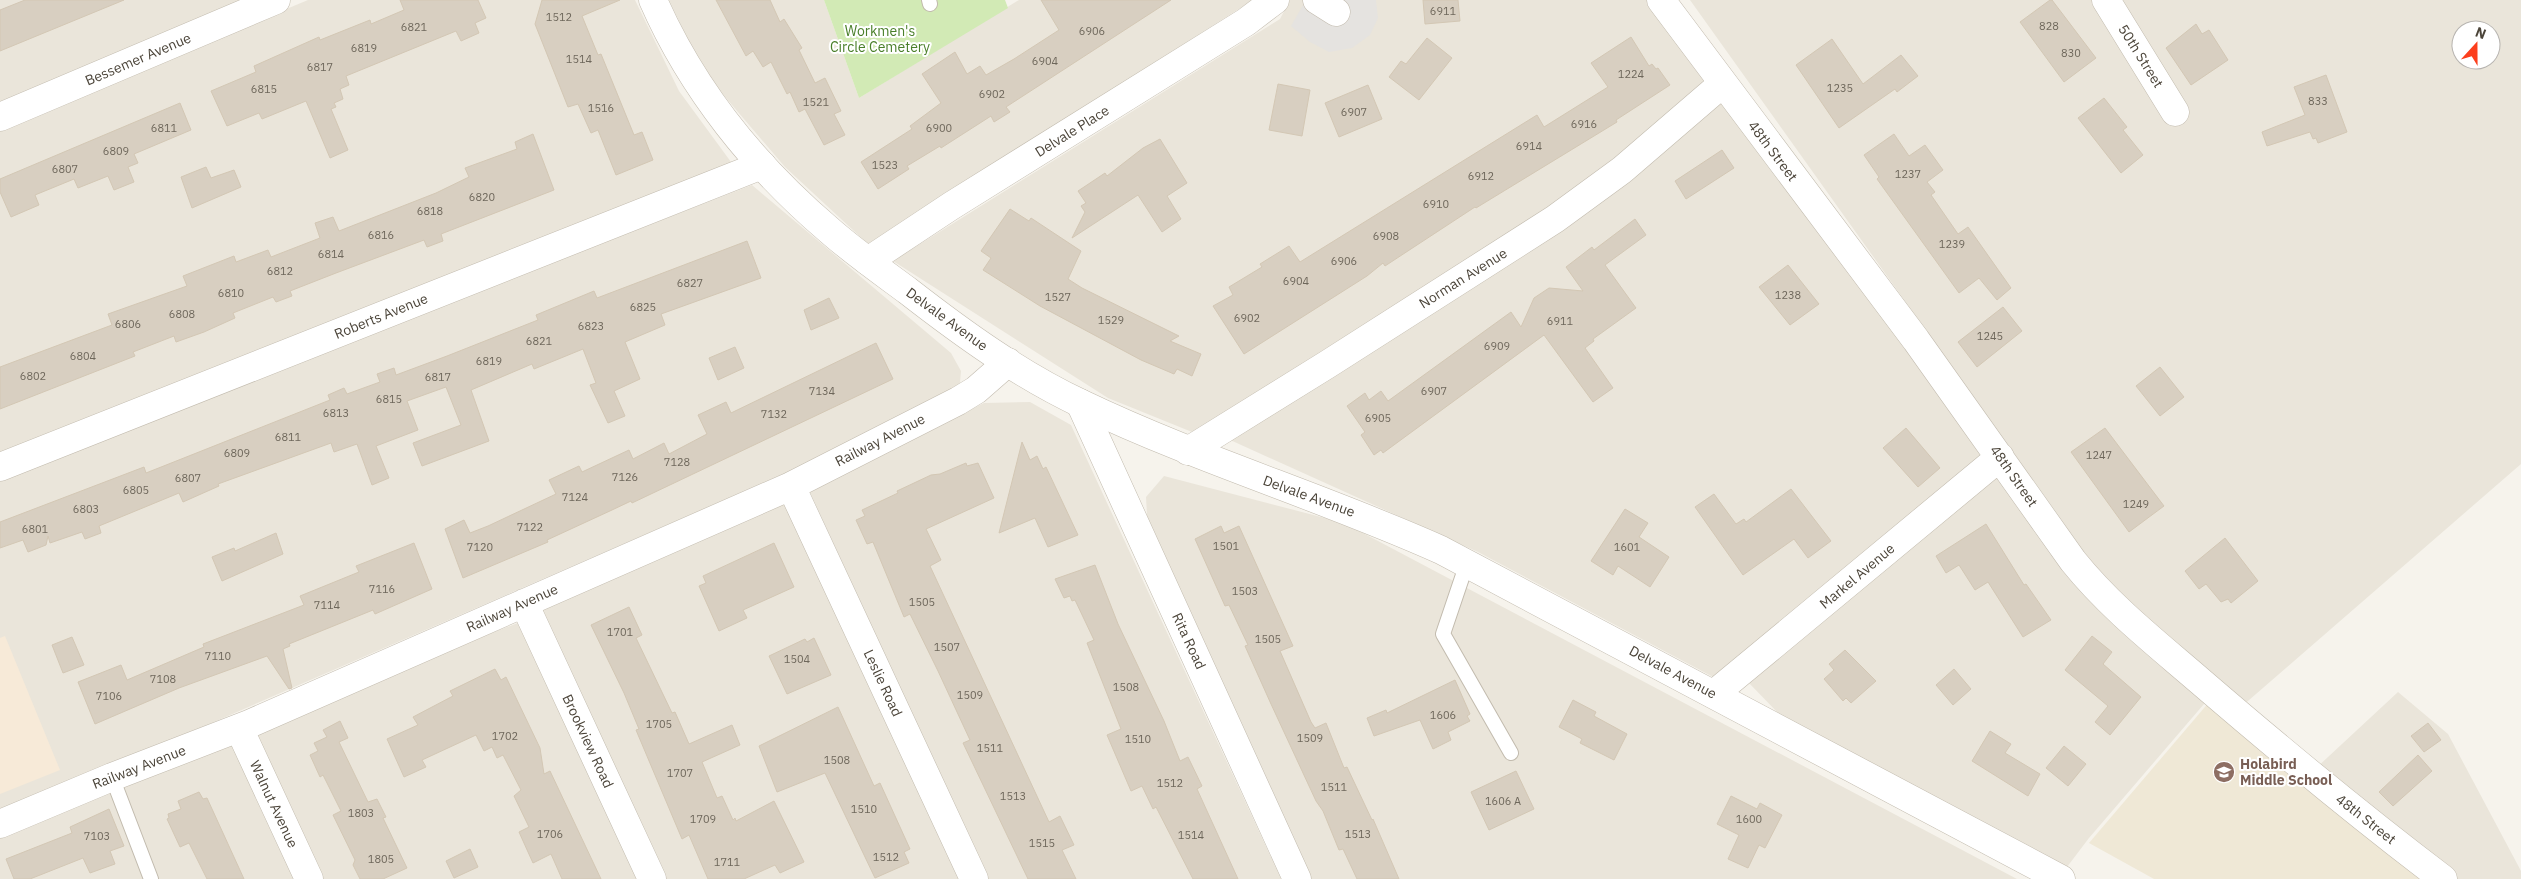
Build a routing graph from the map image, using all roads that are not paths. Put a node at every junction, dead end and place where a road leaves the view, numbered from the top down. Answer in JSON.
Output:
{"nodes":[{"id":1,"x":276,"y":0,"type":"edge"},
{"id":2,"x":653,"y":0,"type":"edge"},
{"id":3,"x":1275,"y":0,"type":"edge"},
{"id":4,"x":1662,"y":0,"type":"edge"},
{"id":5,"x":2106,"y":0,"type":"edge"},
{"id":6,"x":1722,"y":84,"type":"junction"},
{"id":7,"x":2175,"y":112,"type":"dead end"},
{"id":8,"x":0,"y":117,"type":"edge"},
{"id":9,"x":762,"y":165,"type":"junction"},
{"id":10,"x":868,"y":261,"type":"junction"},
{"id":11,"x":1008,"y":362,"type":"junction"},
{"id":12,"x":1080,"y":404,"type":"junction"},
{"id":13,"x":1188,"y":450,"type":"junction"},
{"id":14,"x":2000,"y":457,"type":"junction"},
{"id":15,"x":0,"y":467,"type":"edge"},
{"id":16,"x":791,"y":486,"type":"junction"},
{"id":17,"x":1467,"y":563,"type":"junction"},
{"id":18,"x":524,"y":603,"type":"junction"},
{"id":19,"x":1714,"y":694,"type":"junction"},
{"id":20,"x":239,"y":728,"type":"junction"},
{"id":21,"x":1511,"y":753,"type":"dead end"},
{"id":22,"x":112,"y":777,"type":"junction"},
{"id":23,"x":0,"y":824,"type":"edge"},
{"id":24,"x":151,"y":879,"type":"edge"},
{"id":25,"x":309,"y":879,"type":"edge"},
{"id":26,"x":652,"y":879,"type":"edge"},
{"id":27,"x":974,"y":879,"type":"edge"},
{"id":28,"x":1297,"y":879,"type":"edge"},
{"id":29,"x":2061,"y":879,"type":"edge"},
{"id":30,"x":2443,"y":879,"type":"edge"}],
"edges":[{"from":1,"to":8,"type":"street","name":"Bessemer Avenue"},
{"from":2,"to":9,"type":"street","name":"Delvale Avenue"},
{"from":3,"to":10,"type":"street","name":"Delvale Place"},
{"from":4,"to":6,"type":"street","name":"48th Street"},
{"from":5,"to":7,"type":"street","name":"50th Street"},
{"from":6,"to":13,"type":"street","name":"Norman Avenue"},
{"from":6,"to":14,"type":"street","name":"48th Street"},
{"from":9,"to":10,"type":"street","name":"Delvale Avenue"},
{"from":9,"to":15,"type":"street","name":"Roberts Avenue"},
{"from":10,"to":11,"type":"street","name":"Delvale Avenue"},
{"from":11,"to":12,"type":"street","name":"Delvale Avenue"},
{"from":11,"to":16,"type":"street","name":"Railway Avenue"},
{"from":12,"to":13,"type":"street","name":"Delvale Avenue"},
{"from":12,"to":28,"type":"street","name":"Rita Road"},
{"from":13,"to":17,"type":"street","name":"Delvale Avenue"},
{"from":14,"to":19,"type":"street","name":"Markel Avenue"},
{"from":14,"to":30,"type":"street","name":"48th Street"},
{"from":16,"to":18,"type":"street","name":"Railway Avenue"},
{"from":16,"to":27,"type":"street","name":"Leslie Road"},
{"from":17,"to":19,"type":"street","name":"Delvale Avenue"},
{"from":17,"to":21,"type":"lane"},
{"from":18,"to":20,"type":"street","name":"Railway Avenue"},
{"from":18,"to":26,"type":"street","name":"Brookview Road"},
{"from":19,"to":29,"type":"street","name":"Delvale Avenue"},
{"from":20,"to":22,"type":"street","name":"Railway Avenue"},
{"from":20,"to":25,"type":"street","name":"Walnut Avenue"},
{"from":22,"to":23,"type":"street","name":"Railway Avenue"},
{"from":22,"to":24,"type":"lane"}]}
